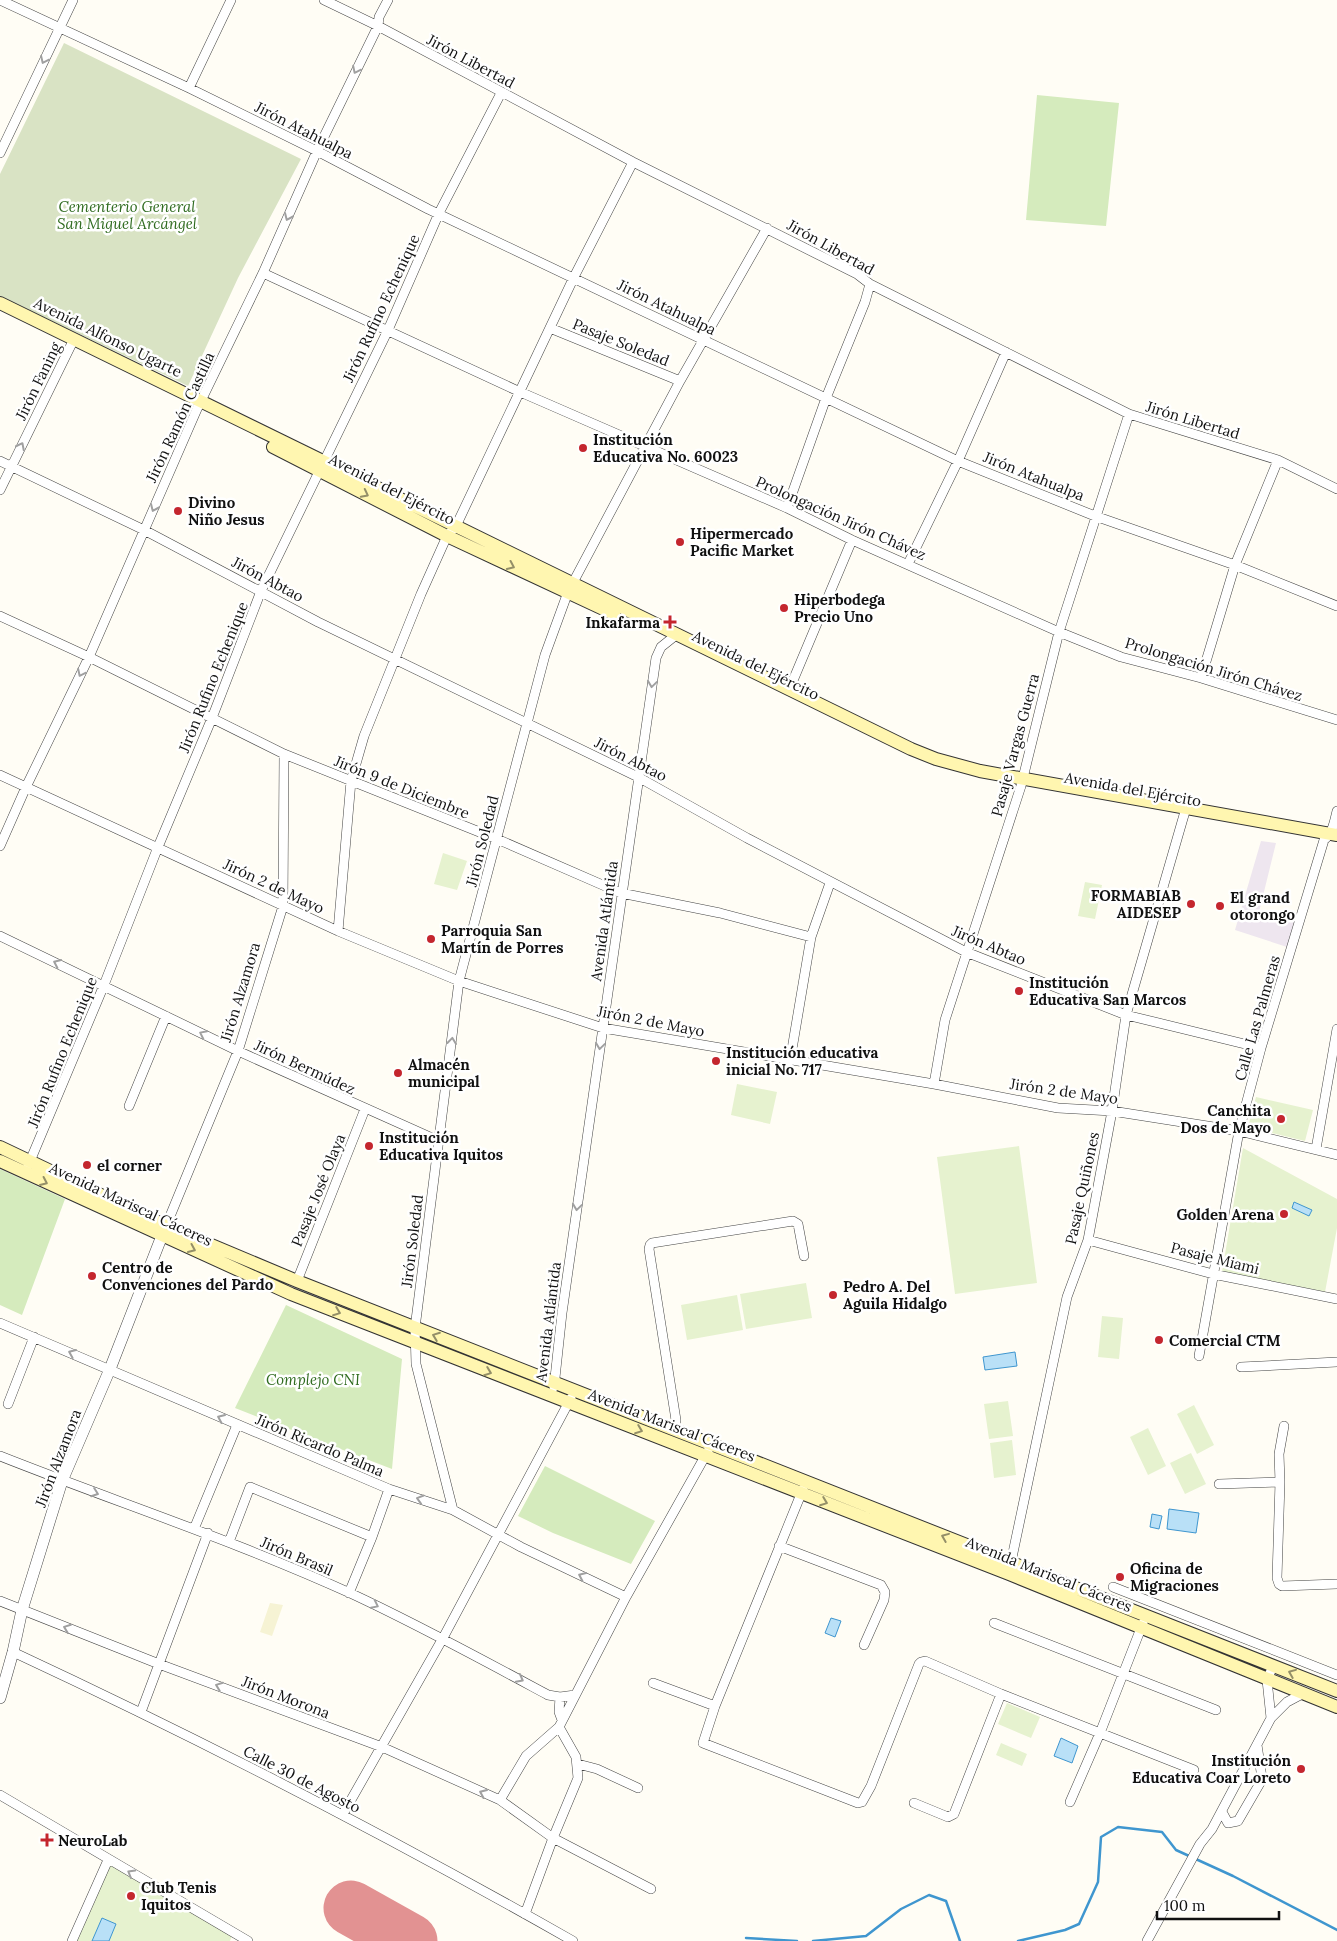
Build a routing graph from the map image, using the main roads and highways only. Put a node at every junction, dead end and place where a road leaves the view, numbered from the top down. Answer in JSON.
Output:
{"nodes":[{"id":1,"x":0,"y":303,"type":"edge"},
{"id":2,"x":0,"y":312,"type":"edge"},
{"id":3,"x":72,"y":342,"type":"junction"},
{"id":4,"x":199,"y":405,"type":"joint"},
{"id":5,"x":322,"y":467,"type":"junction"},
{"id":6,"x":571,"y":588,"type":"junction"},
{"id":7,"x":768,"y":685,"type":"junction"},
{"id":8,"x":1021,"y":782,"type":"junction"},
{"id":9,"x":1332,"y":838,"type":"edge"},
{"id":10,"x":0,"y":1147,"type":"edge"},
{"id":11,"x":0,"y":1161,"type":"edge"},
{"id":12,"x":28,"y":1167,"type":"junction"},
{"id":13,"x":164,"y":1231,"type":"junction"},
{"id":14,"x":708,"y":1450,"type":"junction"},
{"id":15,"x":1009,"y":1568,"type":"junction"},
{"id":16,"x":1337,"y":1691,"type":"edge"},
{"id":17,"x":1337,"y":1707,"type":"edge"}],
"edges":[{"from":1,"to":3,"type":"main road","name":"Avenida Alfonso Ugarte"},
{"from":2,"to":3,"type":"main road","name":"Avenida Alfonso Ugarte"},
{"from":3,"to":4,"type":"main road","name":"Avenida Alfonso Ugarte"},
{"from":4,"to":5,"type":"main road","name":"Avenida del Ejército"},
{"from":5,"to":6,"type":"main road","name":"Avenida del Ejército"},
{"from":5,"to":6,"type":"main road","name":"Avenida del Ejército","one_way":true},
{"from":6,"to":7,"type":"main road","name":"Avenida del Ejército"},
{"from":7,"to":8,"type":"main road","name":"Avenida del Ejército"},
{"from":7,"to":8,"type":"main road","name":"Avenida del Ejército"},
{"from":8,"to":9,"type":"main road","name":"Avenida del Ejército"},
{"from":10,"to":12,"type":"main road","name":"Avenida Mariscal Cáceres"},
{"from":11,"to":12,"type":"main road","name":"Avenida Mariscal Cáceres"},
{"from":12,"to":13,"type":"main road","name":"Avenida Mariscal Cáceres"},
{"from":14,"to":13,"type":"main road","name":"Avenida Mariscal Cáceres","one_way":true},
{"from":13,"to":14,"type":"main road","name":"Avenida Mariscal Cáceres","one_way":true},
{"from":14,"to":15,"type":"main road","name":"Avenida Mariscal Cáceres"},
{"from":16,"to":15,"type":"main road","name":"Avenida Mariscal Cáceres","one_way":true},
{"from":15,"to":17,"type":"main road","name":"Avenida Mariscal Cáceres"}]}
